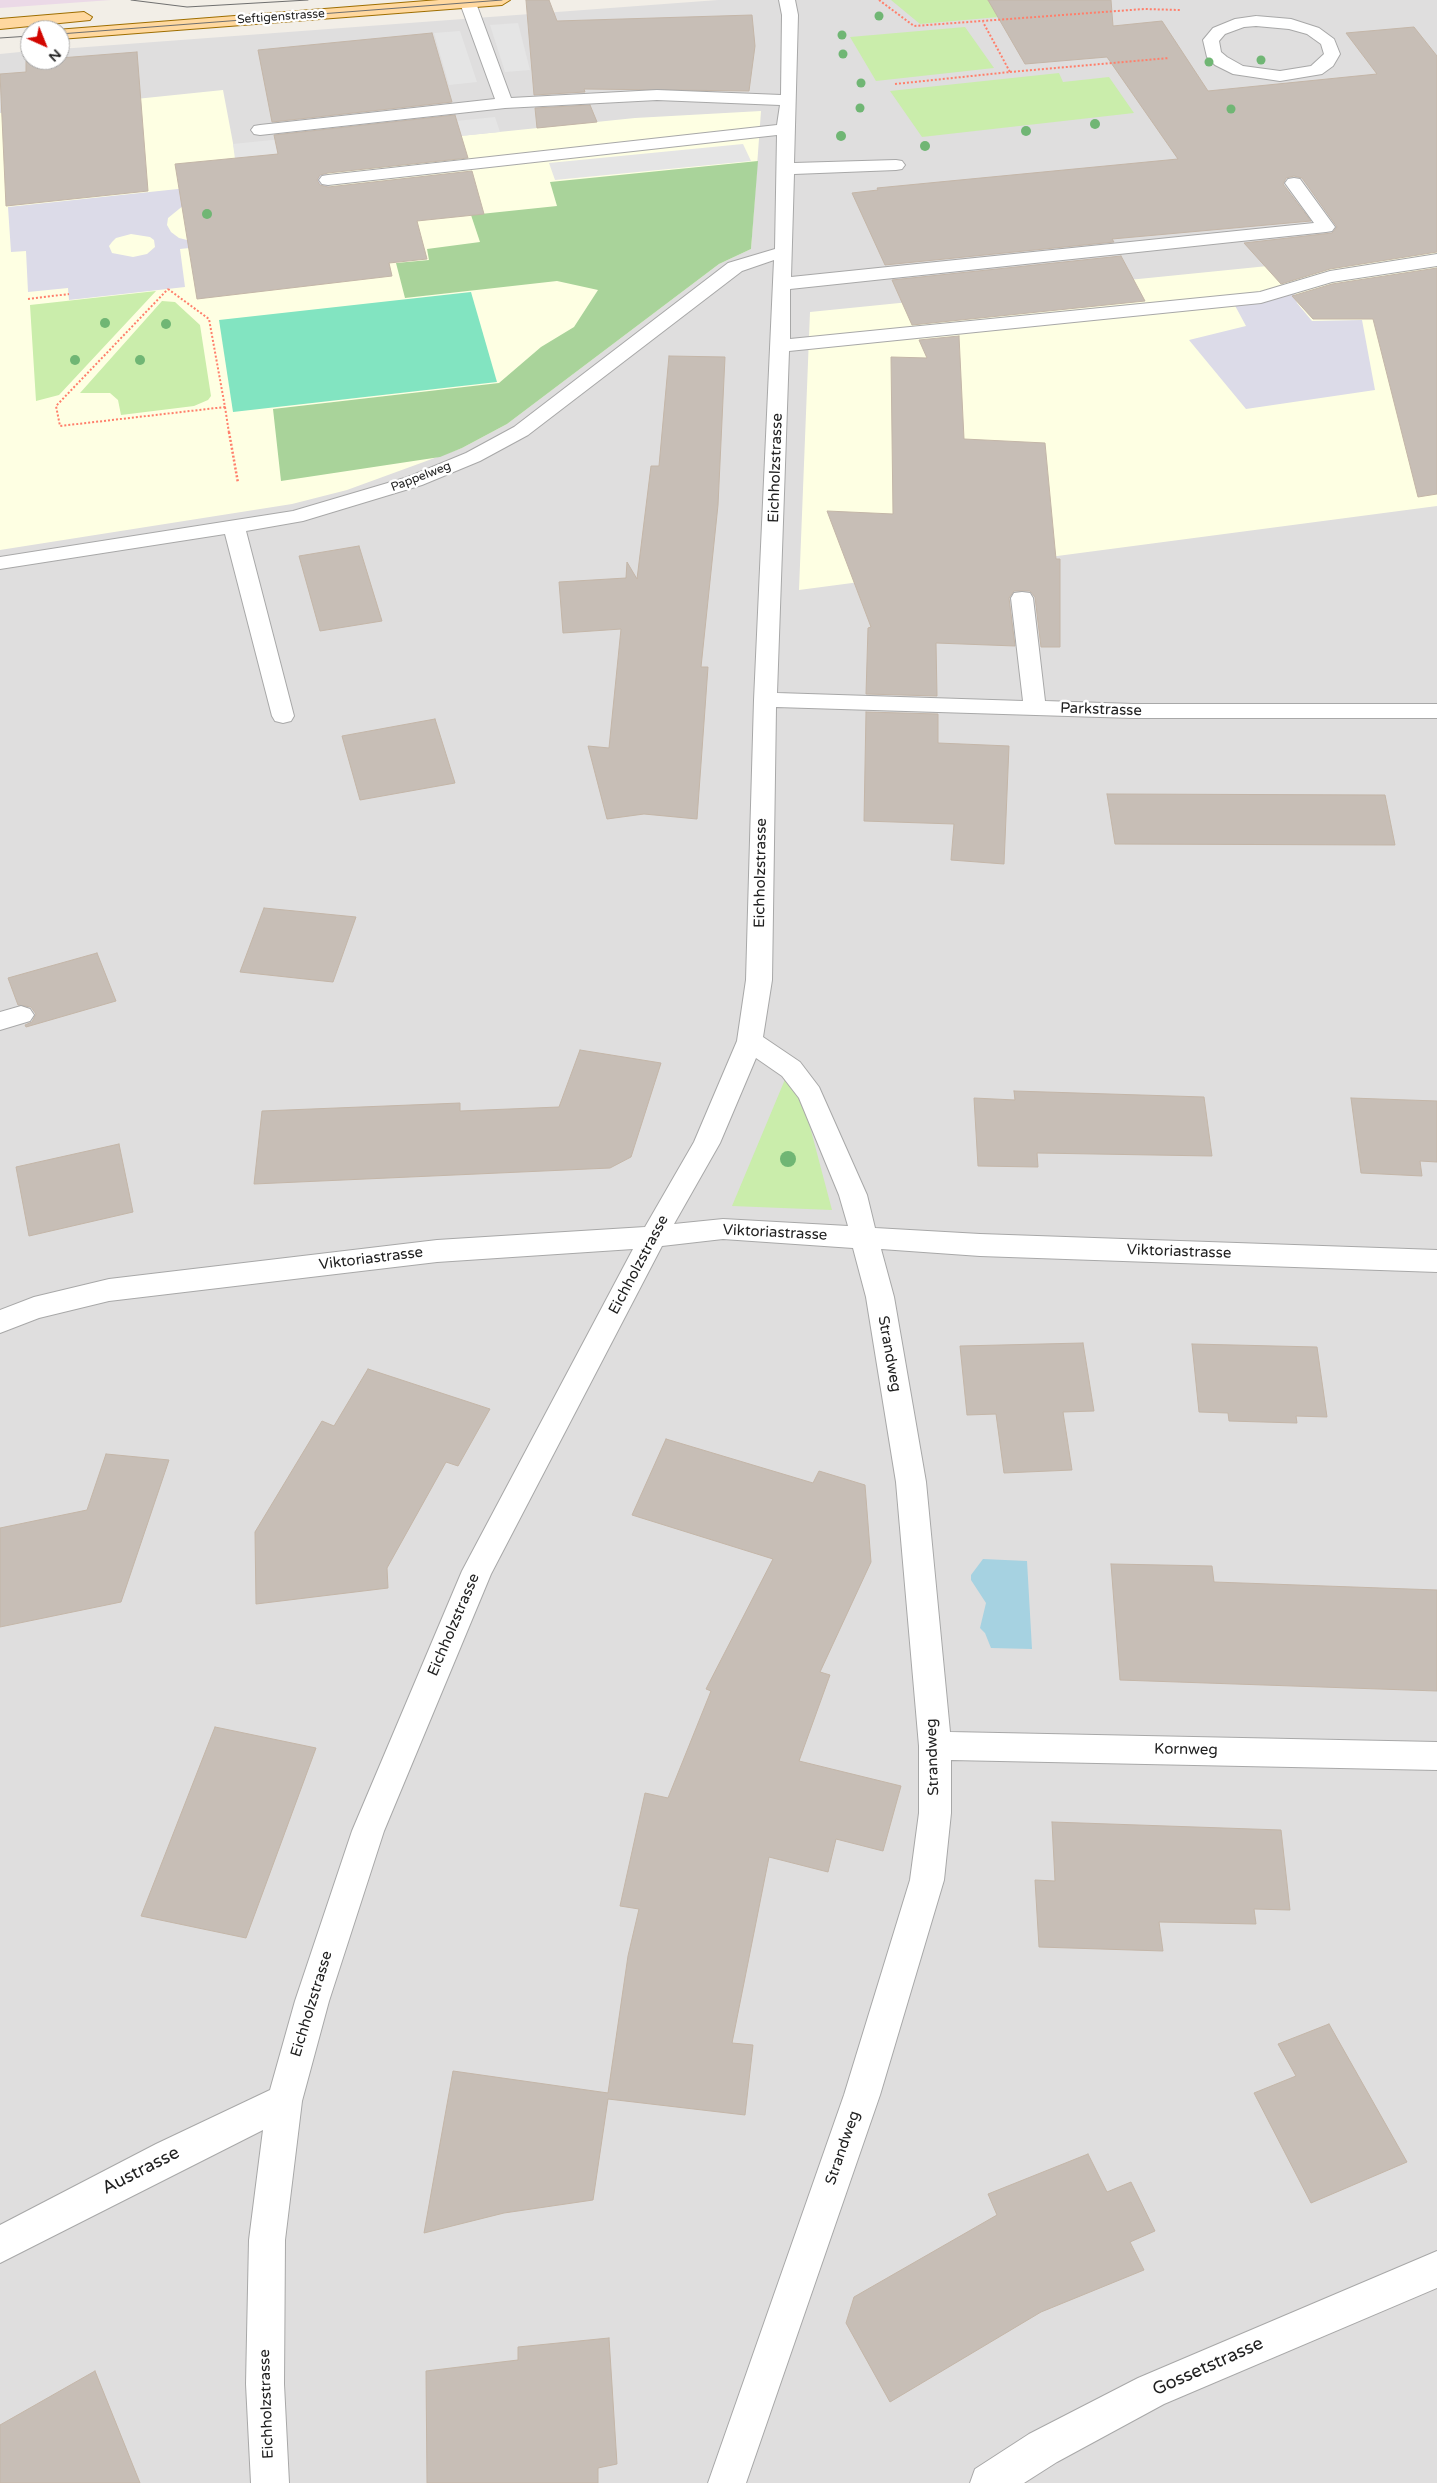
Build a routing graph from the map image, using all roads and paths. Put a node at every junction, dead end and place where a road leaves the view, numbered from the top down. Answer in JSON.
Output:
{"nodes":[{"id":1,"x":308,"y":0,"type":"edge"},
{"id":2,"x":502,"y":0,"type":"edge"},
{"id":3,"x":787,"y":0,"type":"edge"},
{"id":4,"x":879,"y":0,"type":"edge"},
{"id":5,"x":468,"y":3,"type":"junction"},
{"id":6,"x":1286,"y":7,"type":"dead end"},
{"id":7,"x":1144,"y":9,"type":"dead end"},
{"id":8,"x":1274,"y":21,"type":"junction"},
{"id":9,"x":983,"y":22,"type":"junction"},
{"id":10,"x":0,"y":24,"type":"edge"},
{"id":11,"x":70,"y":33,"type":"edge"},
{"id":12,"x":20,"y":37,"type":"edge"},
{"id":13,"x":0,"y":38,"type":"edge"},
{"id":14,"x":1213,"y":53,"type":"junction"},
{"id":15,"x":1010,"y":72,"type":"junction"},
{"id":16,"x":894,"y":84,"type":"dead end"},
{"id":17,"x":789,"y":100,"type":"junction"},
{"id":18,"x":505,"y":103,"type":"junction"},
{"id":19,"x":786,"y":129,"type":"junction"},
{"id":20,"x":260,"y":130,"type":"dead end"},
{"id":21,"x":896,"y":165,"type":"dead end"},
{"id":22,"x":786,"y":169,"type":"junction"},
{"id":23,"x":328,"y":180,"type":"dead end"},
{"id":24,"x":1294,"y":183,"type":"dead end"},
{"id":25,"x":784,"y":252,"type":"junction"},
{"id":26,"x":1437,"y":260,"type":"edge"},
{"id":27,"x":781,"y":284,"type":"junction"},
{"id":28,"x":69,"y":294,"type":"dead end"},
{"id":29,"x":28,"y":299,"type":"dead end"},
{"id":30,"x":780,"y":346,"type":"junction"},
{"id":31,"x":225,"y":407,"type":"junction"},
{"id":32,"x":240,"y":526,"type":"junction"},
{"id":33,"x":0,"y":563,"type":"edge"},
{"id":34,"x":1022,"y":598,"type":"dead end"},
{"id":35,"x":766,"y":700,"type":"junction"},
{"id":36,"x":1035,"y":708,"type":"junction"},
{"id":37,"x":1437,"y":711,"type":"edge"},
{"id":38,"x":283,"y":716,"type":"dead end"},
{"id":39,"x":750,"y":1041,"type":"junction"},
{"id":40,"x":654,"y":1237,"type":"junction"},
{"id":41,"x":863,"y":1239,"type":"junction"},
{"id":42,"x":1437,"y":1261,"type":"edge"},
{"id":43,"x":0,"y":1322,"type":"edge"},
{"id":44,"x":935,"y":1746,"type":"junction"},
{"id":45,"x":1437,"y":1756,"type":"edge"},
{"id":46,"x":284,"y":2101,"type":"junction"},
{"id":47,"x":0,"y":2245,"type":"edge"},
{"id":48,"x":1437,"y":2269,"type":"edge"},
{"id":49,"x":270,"y":2483,"type":"edge"},
{"id":50,"x":728,"y":2483,"type":"edge"},
{"id":51,"x":989,"y":2483,"type":"edge"}],
"edges":[{"from":1,"to":10,"type":"main road","name":"Seftigenstrasse"},
{"from":2,"to":5,"type":"main road","name":"Seftigenstrasse"},
{"from":3,"to":17,"type":"street","name":"Eichholzstrasse"},
{"from":4,"to":9,"type":"path"},
{"from":5,"to":11,"type":"main road","name":"Seftigenstrasse"},
{"from":5,"to":18,"type":"street"},
{"from":6,"to":8,"type":"street"},
{"from":7,"to":9,"type":"path"},
{"from":8,"to":14,"type":"street"},
{"from":8,"to":14,"type":"street"},
{"from":9,"to":15,"type":"path"},
{"from":12,"to":13,"type":"main road"},
{"from":14,"to":15,"type":"path"},
{"from":15,"to":16,"type":"path"},
{"from":17,"to":18,"type":"street"},
{"from":17,"to":19,"type":"street","name":"Eichholzstrasse"},
{"from":18,"to":20,"type":"street"},
{"from":19,"to":22,"type":"street","name":"Eichholzstrasse"},
{"from":19,"to":23,"type":"street"},
{"from":21,"to":22,"type":"street"},
{"from":22,"to":25,"type":"street","name":"Eichholzstrasse"},
{"from":24,"to":27,"type":"street"},
{"from":25,"to":27,"type":"street","name":"Eichholzstrasse"},
{"from":25,"to":32,"type":"street","name":"Pappelweg"},
{"from":26,"to":30,"type":"street"},
{"from":27,"to":30,"type":"street","name":"Eichholzstrasse"},
{"from":28,"to":29,"type":"path"},
{"from":30,"to":35,"type":"street","name":"Eichholzstrasse"},
{"from":31,"to":31,"type":"path"},
{"from":31,"to":32,"type":"path"},
{"from":32,"to":33,"type":"street","name":"Pappelweg"},
{"from":32,"to":38,"type":"street"},
{"from":34,"to":36,"type":"street"},
{"from":35,"to":36,"type":"street","name":"Parkstrasse"},
{"from":35,"to":39,"type":"street","name":"Eichholzstrasse"},
{"from":36,"to":37,"type":"street","name":"Parkstrasse"},
{"from":39,"to":40,"type":"street","name":"Eichholzstrasse"},
{"from":39,"to":41,"type":"street","name":"Strandweg"},
{"from":40,"to":41,"type":"street","name":"Viktoriastrasse"},
{"from":40,"to":43,"type":"street","name":"Viktoriastrasse"},
{"from":40,"to":46,"type":"street","name":"Eichholzstrasse"},
{"from":41,"to":42,"type":"street","name":"Viktoriastrasse"},
{"from":41,"to":44,"type":"street","name":"Strandweg"},
{"from":44,"to":45,"type":"street","name":"Kornweg"},
{"from":44,"to":50,"type":"street","name":"Strandweg"},
{"from":46,"to":47,"type":"street","name":"Austrasse"},
{"from":46,"to":49,"type":"street","name":"Eichholzstrasse"},
{"from":48,"to":51,"type":"street","name":"Gossetstrasse"}]}
